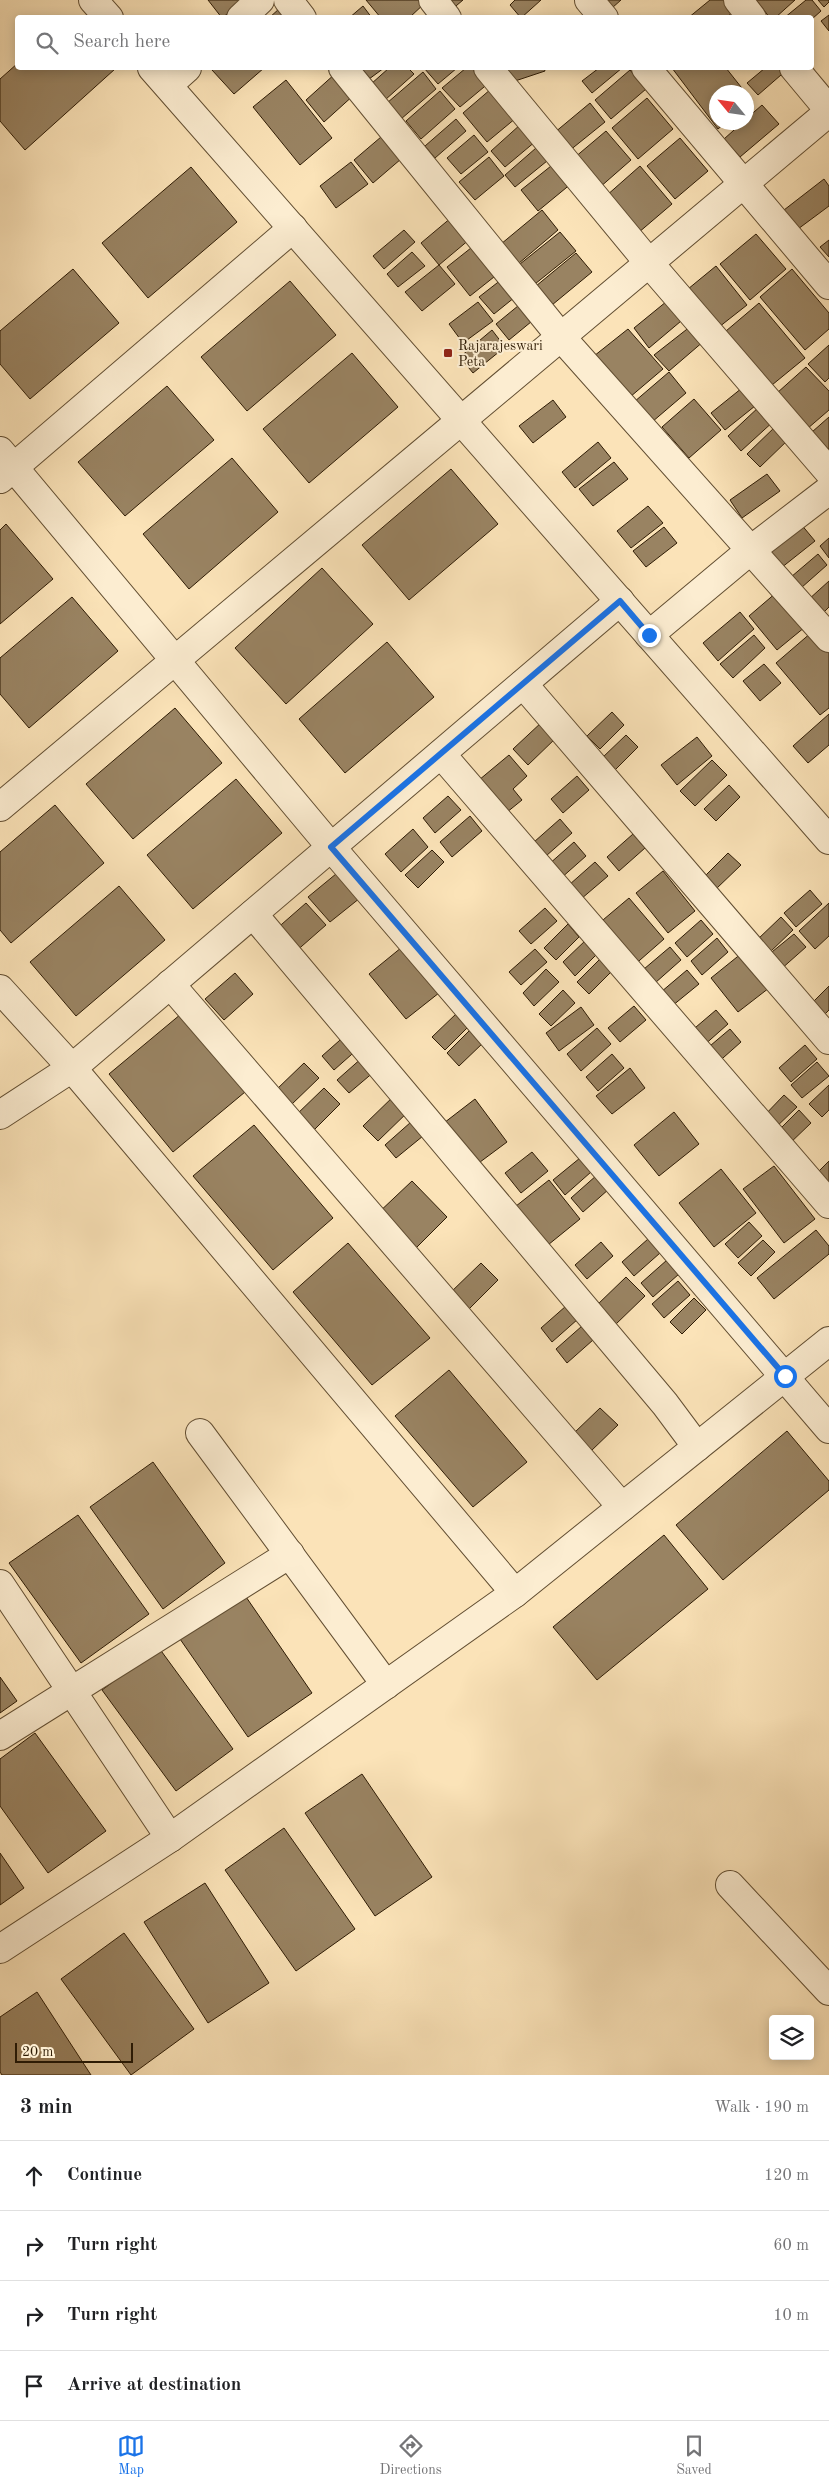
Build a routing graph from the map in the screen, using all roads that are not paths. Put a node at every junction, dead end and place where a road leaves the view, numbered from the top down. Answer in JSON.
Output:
{"nodes":[{"id":1,"x":93,"y":0,"type":"edge"},
{"id":2,"x":260,"y":0,"type":"edge"},
{"id":3,"x":288,"y":0,"type":"edge"},
{"id":4,"x":433,"y":0,"type":"edge"},
{"id":5,"x":589,"y":0,"type":"edge"},
{"id":6,"x":738,"y":0,"type":"edge"},
{"id":7,"x":106,"y":15,"type":"edge"},
{"id":8,"x":244,"y":15,"type":"edge"},
{"id":9,"x":300,"y":15,"type":"edge"},
{"id":10,"x":445,"y":15,"type":"edge"},
{"id":11,"x":602,"y":15,"type":"edge"},
{"id":12,"x":750,"y":15,"type":"edge"},
{"id":13,"x":345,"y":70,"type":"edge"},
{"id":14,"x":490,"y":70,"type":"edge"},
{"id":15,"x":648,"y":70,"type":"edge"},
{"id":16,"x":796,"y":70,"type":"edge"},
{"id":17,"x":169,"y":73,"type":"edge"},
{"id":18,"x":829,"y":111,"type":"edge"},
{"id":19,"x":745,"y":183,"type":"junction"},
{"id":20,"x":293,"y":228,"type":"junction"},
{"id":21,"x":650,"y":263,"type":"junction"},
{"id":22,"x":829,"y":285,"type":"edge"},
{"id":23,"x":561,"y":337,"type":"junction"},
{"id":24,"x":461,"y":421,"type":"junction"},
{"id":25,"x":5,"y":466,"type":"edge"},
{"id":26,"x":829,"y":472,"type":"edge"},
{"id":27,"x":829,"y":490,"type":"edge"},
{"id":28,"x":752,"y":549,"type":"junction"},
{"id":29,"x":620,"y":601,"type":"junction"},
{"id":30,"x":649,"y":635,"type":"junction"},
{"id":31,"x":829,"y":638,"type":"edge"},
{"id":32,"x":175,"y":660,"type":"junction"},
{"id":33,"x":524,"y":684,"type":"junction"},
{"id":34,"x":441,"y":754,"type":"junction"},
{"id":35,"x":0,"y":808,"type":"edge"},
{"id":36,"x":829,"y":840,"type":"edge"},
{"id":37,"x":331,"y":847,"type":"junction"},
{"id":38,"x":253,"y":914,"type":"junction"},
{"id":39,"x":170,"y":984,"type":"junction"},
{"id":40,"x":0,"y":989,"type":"edge"},
{"id":41,"x":829,"y":1040,"type":"edge"},
{"id":42,"x":72,"y":1068,"type":"junction"},
{"id":43,"x":0,"y":1116,"type":"edge"},
{"id":44,"x":829,"y":1204,"type":"edge"},
{"id":45,"x":829,"y":1341,"type":"edge"},
{"id":46,"x":785,"y":1376,"type":"junction"},
{"id":47,"x":829,"y":1429,"type":"edge"},
{"id":48,"x":200,"y":1434,"type":"dead end"},
{"id":49,"x":697,"y":1447,"type":"junction"},
{"id":50,"x":622,"y":1507,"type":"junction"},
{"id":51,"x":290,"y":1554,"type":"junction"},
{"id":52,"x":0,"y":1584,"type":"edge"},
{"id":53,"x":515,"y":1593,"type":"junction"},
{"id":54,"x":386,"y":1685,"type":"junction"},
{"id":55,"x":71,"y":1690,"type":"junction"},
{"id":56,"x":0,"y":1736,"type":"edge"},
{"id":57,"x":170,"y":1838,"type":"junction"},
{"id":58,"x":730,"y":1885,"type":"dead end"},
{"id":59,"x":0,"y":1949,"type":"edge"},
{"id":60,"x":829,"y":1992,"type":"edge"}],
"edges":[{"from":1,"to":7,"type":"street"},
{"from":2,"to":8,"type":"street"},
{"from":3,"to":9,"type":"street"},
{"from":4,"to":10,"type":"street"},
{"from":5,"to":11,"type":"street"},
{"from":6,"to":12,"type":"street"},
{"from":13,"to":23,"type":"street"},
{"from":14,"to":21,"type":"street"},
{"from":15,"to":19,"type":"street"},
{"from":16,"to":18,"type":"street"},
{"from":17,"to":20,"type":"street"},
{"from":18,"to":19,"type":"street"},
{"from":19,"to":21,"type":"street"},
{"from":19,"to":22,"type":"street"},
{"from":20,"to":24,"type":"street"},
{"from":20,"to":25,"type":"street"},
{"from":21,"to":23,"type":"street"},
{"from":21,"to":26,"type":"street"},
{"from":23,"to":24,"type":"street"},
{"from":23,"to":28,"type":"street"},
{"from":24,"to":29,"type":"street"},
{"from":24,"to":32,"type":"street"},
{"from":25,"to":32,"type":"street"},
{"from":27,"to":28,"type":"street"},
{"from":28,"to":30,"type":"street"},
{"from":28,"to":31,"type":"street"},
{"from":29,"to":30,"type":"street"},
{"from":29,"to":33,"type":"street"},
{"from":30,"to":36,"type":"street"},
{"from":32,"to":35,"type":"street"},
{"from":32,"to":37,"type":"street"},
{"from":33,"to":34,"type":"street"},
{"from":33,"to":41,"type":"street"},
{"from":34,"to":37,"type":"street"},
{"from":34,"to":44,"type":"street"},
{"from":37,"to":38,"type":"street"},
{"from":37,"to":46,"type":"street"},
{"from":38,"to":39,"type":"street"},
{"from":38,"to":49,"type":"street"},
{"from":39,"to":42,"type":"street"},
{"from":39,"to":50,"type":"street"},
{"from":40,"to":42,"type":"street"},
{"from":42,"to":43,"type":"street"},
{"from":42,"to":53,"type":"street"},
{"from":45,"to":46,"type":"street"},
{"from":46,"to":47,"type":"street"},
{"from":46,"to":49,"type":"street"},
{"from":48,"to":51,"type":"street"},
{"from":49,"to":50,"type":"street"},
{"from":50,"to":53,"type":"street"},
{"from":51,"to":54,"type":"street"},
{"from":51,"to":55,"type":"street"},
{"from":52,"to":55,"type":"street"},
{"from":53,"to":54,"type":"street"},
{"from":54,"to":57,"type":"street"},
{"from":55,"to":56,"type":"street"},
{"from":55,"to":57,"type":"street"},
{"from":57,"to":59,"type":"street"},
{"from":58,"to":60,"type":"street"}]}
